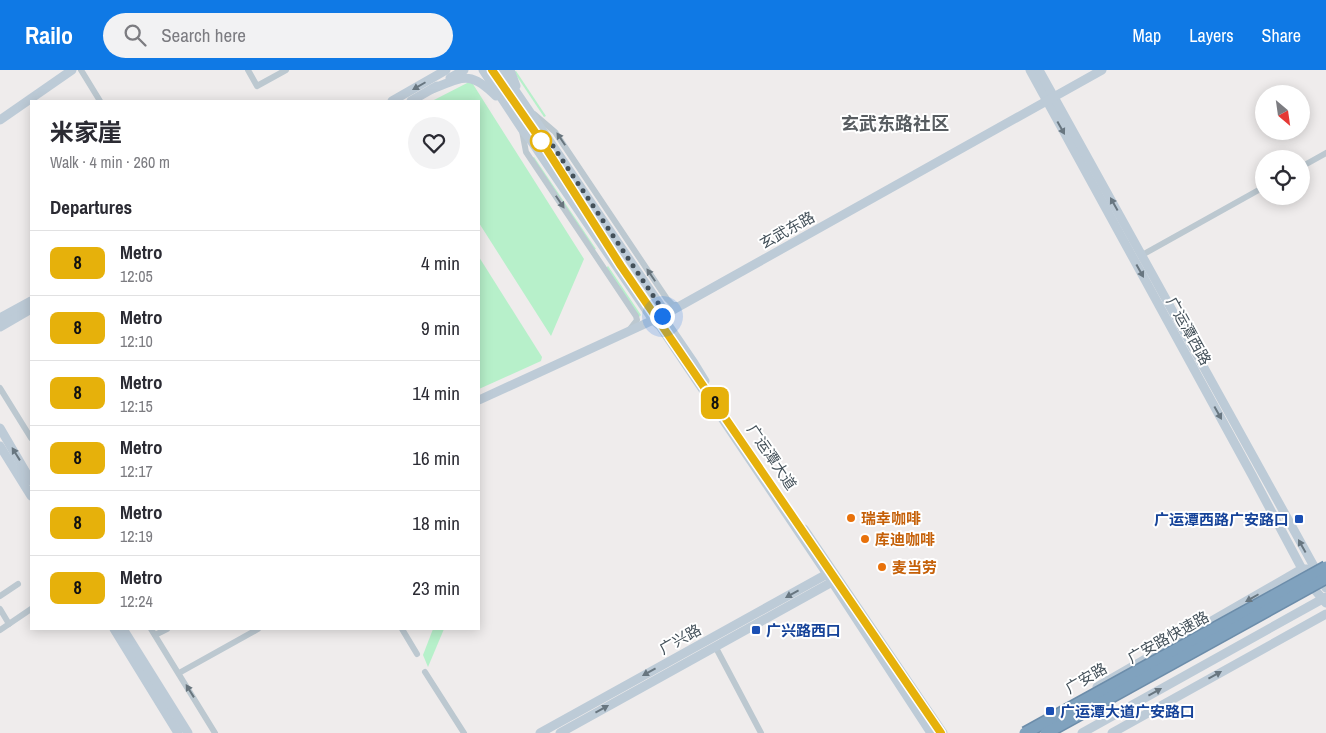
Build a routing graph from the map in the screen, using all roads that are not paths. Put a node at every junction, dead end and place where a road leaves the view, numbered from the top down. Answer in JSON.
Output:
{"nodes":[{"id":1,"x":72,"y":70,"type":"edge"},
{"id":2,"x":81,"y":70,"type":"edge"},
{"id":3,"x":248,"y":70,"type":"edge"},
{"id":4,"x":286,"y":70,"type":"edge"},
{"id":5,"x":442,"y":70,"type":"edge"},
{"id":6,"x":446,"y":70,"type":"edge"},
{"id":7,"x":464,"y":70,"type":"edge"},
{"id":8,"x":483,"y":70,"type":"edge"},
{"id":9,"x":501,"y":70,"type":"edge"},
{"id":10,"x":510,"y":70,"type":"edge"},
{"id":11,"x":1030,"y":70,"type":"edge"},
{"id":12,"x":1039,"y":70,"type":"edge"},
{"id":13,"x":1102,"y":70,"type":"edge"},
{"id":14,"x":435,"y":76,"type":"junction"},
{"id":15,"x":432,"y":89,"type":"junction"},
{"id":16,"x":520,"y":95,"type":"junction"},
{"id":17,"x":1050,"y":98,"type":"junction"},
{"id":18,"x":99,"y":100,"type":"edge"},
{"id":19,"x":394,"y":100,"type":"edge"},
{"id":20,"x":413,"y":100,"type":"edge"},
{"id":21,"x":507,"y":107,"type":"junction"},
{"id":22,"x":532,"y":112,"type":"junction"},
{"id":23,"x":0,"y":120,"type":"edge"},
{"id":24,"x":522,"y":129,"type":"junction"},
{"id":25,"x":1326,"y":153,"type":"edge"},
{"id":26,"x":1310,"y":162,"type":"edge"},
{"id":27,"x":1255,"y":192,"type":"edge"},
{"id":28,"x":597,"y":239,"type":"junction"},
{"id":29,"x":1142,"y":255,"type":"junction"},
{"id":30,"x":603,"y":267,"type":"junction"},
{"id":31,"x":30,"y":302,"type":"edge"},
{"id":32,"x":684,"y":303,"type":"junction"},
{"id":33,"x":30,"y":310,"type":"edge"},
{"id":34,"x":662,"y":316,"type":"junction"},
{"id":35,"x":0,"y":318,"type":"edge"},
{"id":36,"x":653,"y":320,"type":"junction"},
{"id":37,"x":0,"y":327,"type":"edge"},
{"id":38,"x":624,"y":333,"type":"junction"},
{"id":39,"x":0,"y":388,"type":"edge"},
{"id":40,"x":480,"y":400,"type":"edge"},
{"id":41,"x":0,"y":428,"type":"edge"},
{"id":42,"x":30,"y":436,"type":"edge"},
{"id":43,"x":0,"y":446,"type":"edge"},
{"id":44,"x":30,"y":479,"type":"edge"},
{"id":45,"x":30,"y":494,"type":"edge"},
{"id":46,"x":1326,"y":562,"type":"edge"},
{"id":47,"x":1320,"y":567,"type":"edge"},
{"id":48,"x":1302,"y":569,"type":"junction"},
{"id":49,"x":1324,"y":577,"type":"edge"},
{"id":50,"x":834,"y":578,"type":"junction"},
{"id":51,"x":18,"y":584,"type":"dead end"},
{"id":52,"x":1310,"y":584,"type":"junction"},
{"id":53,"x":1326,"y":588,"type":"edge"},
{"id":54,"x":0,"y":596,"type":"edge"},
{"id":55,"x":1325,"y":600,"type":"edge"},
{"id":56,"x":0,"y":609,"type":"edge"},
{"id":57,"x":30,"y":610,"type":"edge"},
{"id":58,"x":1326,"y":614,"type":"edge"},
{"id":59,"x":9,"y":624,"type":"junction"},
{"id":60,"x":0,"y":630,"type":"edge"},
{"id":61,"x":115,"y":630,"type":"edge"},
{"id":62,"x":124,"y":630,"type":"edge"},
{"id":63,"x":152,"y":630,"type":"edge"},
{"id":64,"x":165,"y":630,"type":"edge"},
{"id":65,"x":256,"y":630,"type":"edge"},
{"id":66,"x":403,"y":630,"type":"edge"},
{"id":67,"x":155,"y":635,"type":"junction"},
{"id":68,"x":715,"y":646,"type":"junction"},
{"id":69,"x":417,"y":654,"type":"dead end"},
{"id":70,"x":425,"y":672,"type":"dead end"},
{"id":71,"x":179,"y":673,"type":"junction"},
{"id":72,"x":1102,"y":722,"type":"junction"},
{"id":73,"x":178,"y":733,"type":"edge"},
{"id":74,"x":188,"y":733,"type":"edge"},
{"id":75,"x":215,"y":733,"type":"edge"},
{"id":76,"x":464,"y":733,"type":"edge"},
{"id":77,"x":540,"y":733,"type":"edge"},
{"id":78,"x":560,"y":733,"type":"edge"},
{"id":79,"x":761,"y":733,"type":"edge"},
{"id":80,"x":931,"y":733,"type":"edge"},
{"id":81,"x":943,"y":733,"type":"edge"},
{"id":82,"x":1016,"y":733,"type":"edge"},
{"id":83,"x":1026,"y":733,"type":"edge"},
{"id":84,"x":1046,"y":733,"type":"edge"},
{"id":85,"x":1051,"y":733,"type":"edge"},
{"id":86,"x":1082,"y":733,"type":"edge"},
{"id":87,"x":1089,"y":733,"type":"edge"},
{"id":88,"x":1112,"y":733,"type":"edge"}],
"edges":[{"from":1,"to":23,"type":"main road"},
{"from":2,"to":18,"type":"street"},
{"from":3,"to":4,"type":"street"},
{"from":5,"to":14,"type":"main road"},
{"from":6,"to":14,"type":"main road"},
{"from":7,"to":15,"type":"main road"},
{"from":8,"to":21,"type":"main road","name":"广运潭大道"},
{"from":9,"to":16,"type":"main road","name":"广运潭大道"},
{"from":10,"to":16,"type":"main road"},
{"from":11,"to":17,"type":"main road","name":"广运潭西路"},
{"from":12,"to":17,"type":"main road","name":"广运潭西路"},
{"from":13,"to":17,"type":"main road","name":"玄武东路"},
{"from":14,"to":19,"type":"main road","one_way":true},
{"from":15,"to":20,"type":"main road"},
{"from":15,"to":21,"type":"main road"},
{"from":16,"to":22,"type":"main road","name":"广运潭大道"},
{"from":29,"to":17,"type":"main road","name":"广运潭西路","one_way":true},
{"from":17,"to":32,"type":"main road","name":"玄武东路"},
{"from":17,"to":48,"type":"main road","name":"广运潭西路","one_way":true},
{"from":21,"to":24,"type":"main road","name":"广运潭大道"},
{"from":32,"to":22,"type":"street","one_way":true},
{"from":22,"to":34,"type":"main road","name":"广运潭大道"},
{"from":24,"to":28,"type":"main road","name":"广运潭大道"},
{"from":24,"to":30,"type":"street","one_way":true},
{"from":25,"to":26,"type":"street"},
{"from":27,"to":29,"type":"street"},
{"from":28,"to":30,"type":"street"},
{"from":28,"to":36,"type":"main road","name":"广运潭大道"},
{"from":47,"to":29,"type":"main road","name":"广运潭西路","one_way":true},
{"from":30,"to":38,"type":"street"},
{"from":31,"to":35,"type":"main road"},
{"from":32,"to":34,"type":"main road","name":"玄武东路"},
{"from":33,"to":37,"type":"main road"},
{"from":34,"to":36,"type":"main road","name":"玄武东路"},
{"from":34,"to":50,"type":"main road","name":"广运潭大道"},
{"from":36,"to":38,"type":"main road","name":"玄武东路"},
{"from":36,"to":50,"type":"main road","name":"广运潭大道"},
{"from":38,"to":40,"type":"main road","name":"玄武东路"},
{"from":39,"to":42,"type":"street"},
{"from":44,"to":41,"type":"main road","one_way":true},
{"from":43,"to":45,"type":"main road"},
{"from":46,"to":47,"type":"main road","name":"广安路"},
{"from":47,"to":48,"type":"main road","name":"广安路"},
{"from":47,"to":49,"type":"main road","name":"广运潭西路"},
{"from":47,"to":83,"type":"highway","name":"广安路快速路","bridge":true},
{"from":48,"to":52,"type":"main road","name":"广运潭西路"},
{"from":48,"to":82,"type":"main road","name":"广安路","one_way":true},
{"from":49,"to":52,"type":"main road"},
{"from":49,"to":53,"type":"main road","name":"广运潭西路"},
{"from":49,"to":84,"type":"highway","name":"广安路快速路","bridge":true},
{"from":50,"to":68,"type":"main road","name":"广兴路"},
{"from":50,"to":77,"type":"main road","name":"广兴路","one_way":true},
{"from":50,"to":80,"type":"main road","name":"广运潭大道"},
{"from":50,"to":81,"type":"main road","name":"广运潭大道"},
{"from":51,"to":54,"type":"street"},
{"from":52,"to":55,"type":"main road","name":"广运潭西路"},
{"from":52,"to":85,"type":"main road"},
{"from":72,"to":55,"type":"main road","one_way":true},
{"from":56,"to":59,"type":"street"},
{"from":57,"to":59,"type":"street"},
{"from":88,"to":58,"type":"main road","one_way":true},
{"from":59,"to":60,"type":"street"},
{"from":61,"to":73,"type":"main road"},
{"from":62,"to":74,"type":"main road"},
{"from":63,"to":67,"type":"street"},
{"from":64,"to":67,"type":"street"},
{"from":65,"to":71,"type":"street"},
{"from":66,"to":69,"type":"street"},
{"from":67,"to":71,"type":"street"},
{"from":78,"to":68,"type":"main road","name":"广兴路","one_way":true},
{"from":68,"to":79,"type":"street"},
{"from":70,"to":76,"type":"street"},
{"from":75,"to":71,"type":"street","one_way":true},
{"from":72,"to":86,"type":"main road"},
{"from":72,"to":87,"type":"main road"}]}
